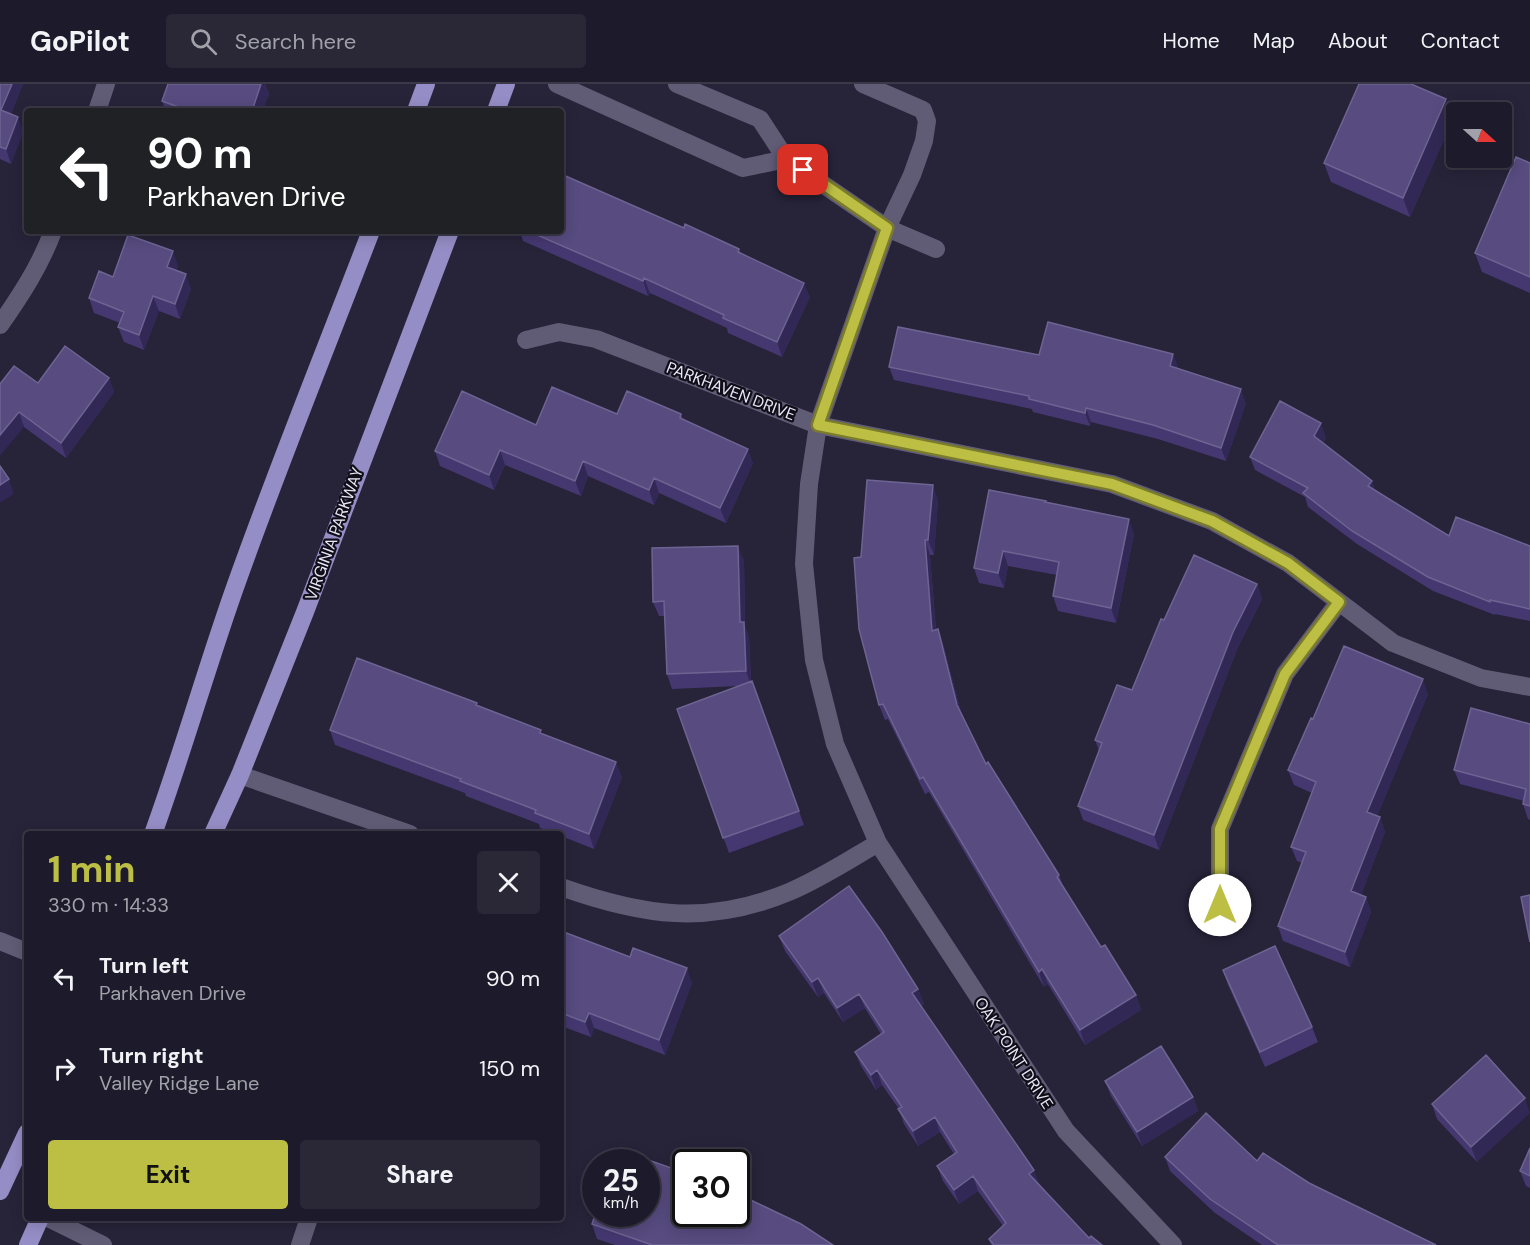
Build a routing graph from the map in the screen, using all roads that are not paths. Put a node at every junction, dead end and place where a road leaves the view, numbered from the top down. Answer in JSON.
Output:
{"nodes":[{"id":1,"x":106,"y":84,"type":"edge"},
{"id":2,"x":426,"y":84,"type":"edge"},
{"id":3,"x":506,"y":84,"type":"edge"},
{"id":4,"x":557,"y":84,"type":"edge"},
{"id":5,"x":677,"y":84,"type":"edge"},
{"id":6,"x":863,"y":84,"type":"edge"},
{"id":7,"x":97,"y":108,"type":"edge"},
{"id":8,"x":417,"y":108,"type":"edge"},
{"id":9,"x":497,"y":108,"type":"edge"},
{"id":10,"x":786,"y":159,"type":"junction"},
{"id":11,"x":887,"y":228,"type":"junction"},
{"id":12,"x":52,"y":234,"type":"edge"},
{"id":13,"x":370,"y":234,"type":"edge"},
{"id":14,"x":449,"y":234,"type":"edge"},
{"id":15,"x":936,"y":249,"type":"dead end"},
{"id":16,"x":0,"y":326,"type":"edge"},
{"id":17,"x":526,"y":340,"type":"dead end"},
{"id":18,"x":818,"y":425,"type":"junction"},
{"id":19,"x":1339,"y":602,"type":"junction"},
{"id":20,"x":1530,"y":687,"type":"edge"},
{"id":21,"x":240,"y":775,"type":"junction"},
{"id":22,"x":154,"y":831,"type":"edge"},
{"id":23,"x":214,"y":831,"type":"edge"},
{"id":24,"x":401,"y":831,"type":"edge"},
{"id":25,"x":878,"y":843,"type":"junction"},
{"id":26,"x":564,"y":888,"type":"edge"},
{"id":27,"x":1220,"y":905,"type":"dead end"},
{"id":28,"x":0,"y":941,"type":"edge"},
{"id":29,"x":24,"y":951,"type":"edge"},
{"id":30,"x":24,"y":1139,"type":"edge"},
{"id":31,"x":0,"y":1191,"type":"edge"},
{"id":32,"x":39,"y":1221,"type":"edge"},
{"id":33,"x":54,"y":1221,"type":"edge"},
{"id":34,"x":308,"y":1221,"type":"edge"},
{"id":35,"x":28,"y":1245,"type":"edge"},
{"id":36,"x":103,"y":1245,"type":"edge"},
{"id":37,"x":300,"y":1245,"type":"edge"},
{"id":38,"x":1173,"y":1245,"type":"edge"}],
"edges":[{"from":1,"to":7,"type":"street"},
{"from":2,"to":8,"type":"main road"},
{"from":3,"to":9,"type":"main road"},
{"from":4,"to":10,"type":"street"},
{"from":5,"to":10,"type":"street"},
{"from":6,"to":11,"type":"street","name":"OAK POINT DRIVE"},
{"from":10,"to":11,"type":"street"},
{"from":11,"to":15,"type":"street"},
{"from":11,"to":18,"type":"street","name":"OAK POINT DRIVE"},
{"from":12,"to":16,"type":"street"},
{"from":13,"to":22,"type":"main road"},
{"from":14,"to":21,"type":"main road","name":"VIRGINIA PARKWAY"},
{"from":17,"to":18,"type":"street","name":"PARKHAVEN DRIVE"},
{"from":18,"to":19,"type":"street","name":"PARKHAVEN DRIVE"},
{"from":18,"to":25,"type":"street","name":"OAK POINT DRIVE"},
{"from":19,"to":20,"type":"street","name":"PARKHAVEN DRIVE"},
{"from":19,"to":27,"type":"street"},
{"from":21,"to":23,"type":"main road","name":"VIRGINIA PARKWAY"},
{"from":21,"to":24,"type":"street"},
{"from":25,"to":26,"type":"street"},
{"from":25,"to":38,"type":"street","name":"OAK POINT DRIVE"},
{"from":28,"to":29,"type":"street"},
{"from":30,"to":31,"type":"main road"},
{"from":32,"to":35,"type":"main road"},
{"from":33,"to":36,"type":"street"},
{"from":34,"to":37,"type":"street"}]}
